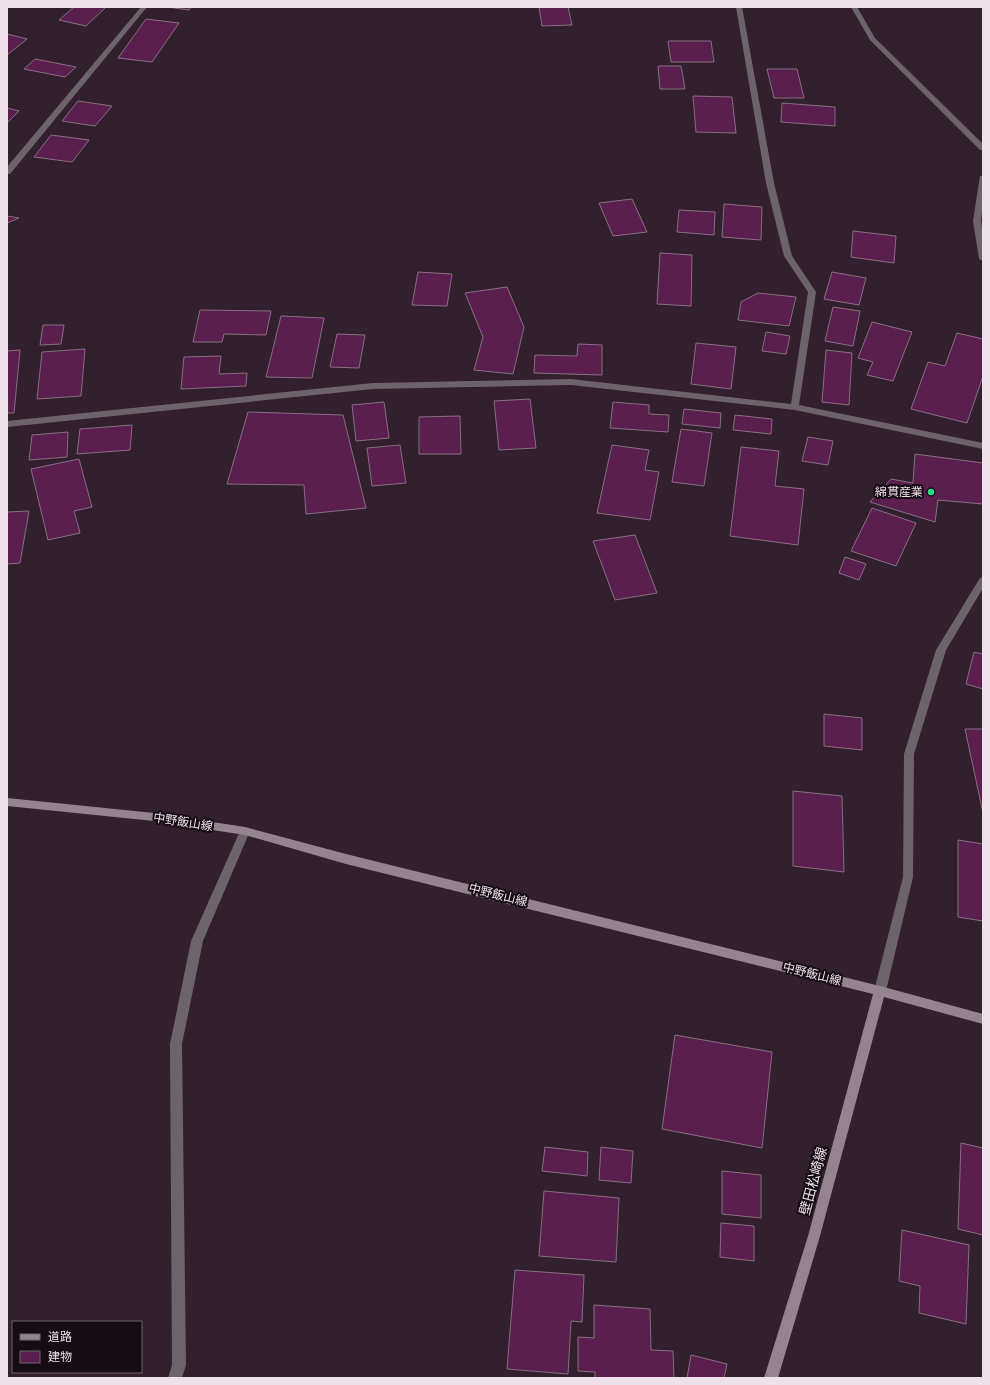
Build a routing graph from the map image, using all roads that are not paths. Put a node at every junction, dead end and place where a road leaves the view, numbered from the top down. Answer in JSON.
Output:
{"nodes":[{"id":1,"x":144,"y":7,"type":"edge"},
{"id":2,"x":739,"y":7,"type":"edge"},
{"id":3,"x":854,"y":7,"type":"edge"},
{"id":4,"x":983,"y":148,"type":"edge"},
{"id":5,"x":7,"y":172,"type":"edge"},
{"id":6,"x":983,"y":178,"type":"edge"},
{"id":7,"x":983,"y":259,"type":"edge"},
{"id":8,"x":795,"y":407,"type":"junction"},
{"id":9,"x":7,"y":424,"type":"edge"},
{"id":10,"x":983,"y":446,"type":"edge"},
{"id":11,"x":983,"y":580,"type":"edge"},
{"id":12,"x":7,"y":802,"type":"edge"},
{"id":13,"x":245,"y":831,"type":"junction"},
{"id":14,"x":880,"y":991,"type":"junction"},
{"id":15,"x":983,"y":1019,"type":"edge"},
{"id":16,"x":175,"y":1378,"type":"edge"},
{"id":17,"x":771,"y":1378,"type":"edge"}],
"edges":[{"from":1,"to":5,"type":"street"},
{"from":2,"to":8,"type":"street"},
{"from":3,"to":4,"type":"street"},
{"from":6,"to":7,"type":"street"},
{"from":8,"to":9,"type":"street"},
{"from":8,"to":10,"type":"street"},
{"from":11,"to":14,"type":"street"},
{"from":12,"to":13,"type":"main road","name":"中野飯山線"},
{"from":13,"to":14,"type":"main road","name":"中野飯山線"},
{"from":13,"to":16,"type":"street"},
{"from":14,"to":15,"type":"main road","name":"中野飯山線"},
{"from":14,"to":17,"type":"main road","name":"壁田松崎線"}]}
